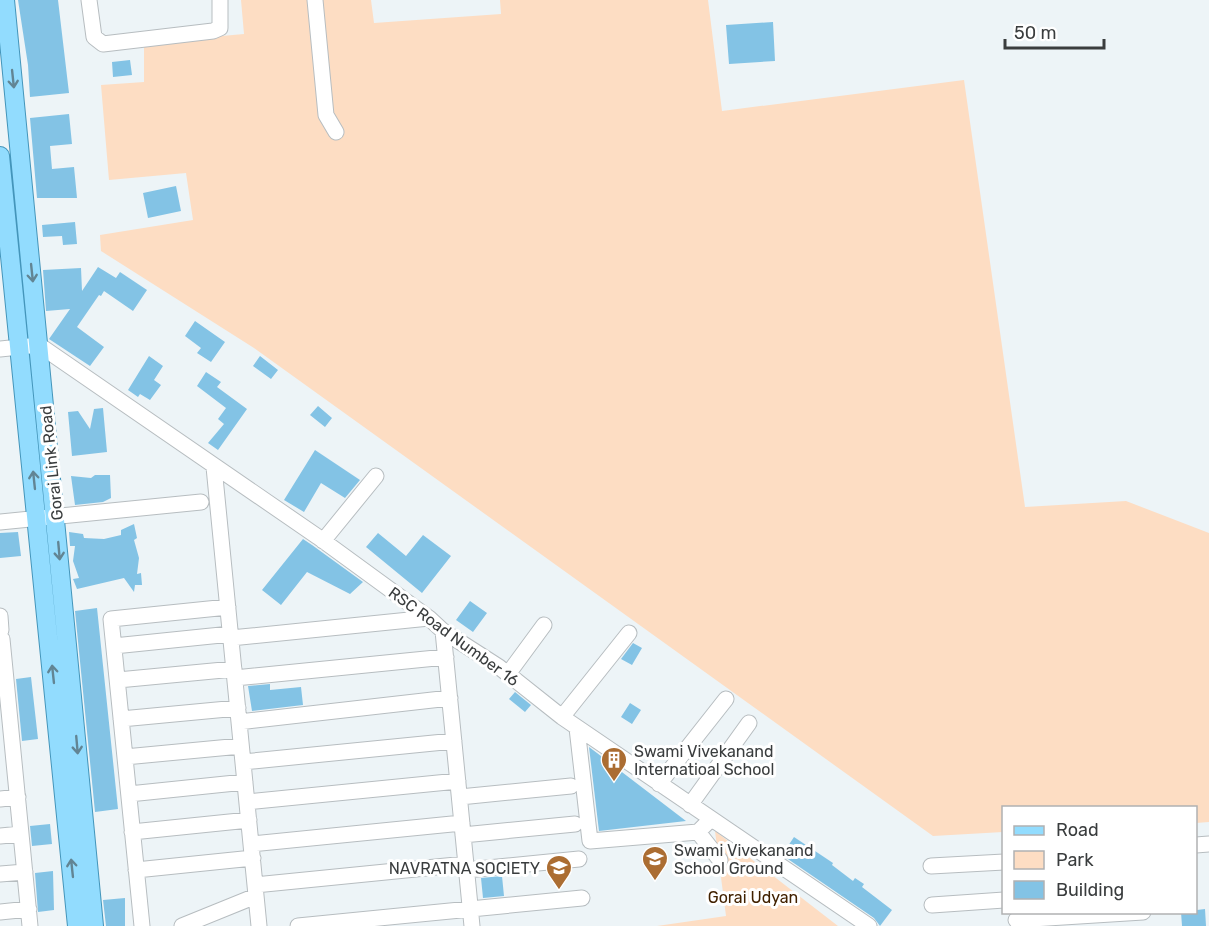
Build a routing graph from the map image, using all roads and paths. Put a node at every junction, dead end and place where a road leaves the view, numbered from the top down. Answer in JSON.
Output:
{"nodes":[{"id":1,"x":5,"y":0,"type":"edge"},
{"id":2,"x":89,"y":0,"type":"edge"},
{"id":3,"x":220,"y":0,"type":"edge"},
{"id":4,"x":315,"y":0,"type":"edge"},
{"id":5,"x":336,"y":132,"type":"dead end"},
{"id":6,"x":20,"y":151,"type":"junction"},
{"id":7,"x":0,"y":164,"type":"edge"},
{"id":8,"x":22,"y":172,"type":"junction"},
{"id":9,"x":39,"y":345,"type":"junction"},
{"id":10,"x":20,"y":347,"type":"junction"},
{"id":11,"x":0,"y":349,"type":"edge"},
{"id":12,"x":214,"y":467,"type":"junction"},
{"id":13,"x":376,"y":476,"type":"dead end"},
{"id":14,"x":201,"y":502,"type":"dead end"},
{"id":15,"x":56,"y":516,"type":"junction"},
{"id":16,"x":37,"y":518,"type":"junction"},
{"id":17,"x":0,"y":522,"type":"edge"},
{"id":18,"x":323,"y":541,"type":"junction"},
{"id":19,"x":228,"y":607,"type":"junction"},
{"id":20,"x":429,"y":618,"type":"junction"},
{"id":21,"x":544,"y":625,"type":"dead end"},
{"id":22,"x":443,"y":631,"type":"junction"},
{"id":23,"x":629,"y":633,"type":"dead end"},
{"id":24,"x":1,"y":636,"type":"edge"},
{"id":25,"x":231,"y":636,"type":"junction"},
{"id":26,"x":114,"y":646,"type":"junction"},
{"id":27,"x":446,"y":657,"type":"junction"},
{"id":28,"x":235,"y":673,"type":"junction"},
{"id":29,"x":508,"y":674,"type":"junction"},
{"id":30,"x":118,"y":680,"type":"junction"},
{"id":31,"x":3,"y":686,"type":"edge"},
{"id":32,"x":450,"y":698,"type":"junction"},
{"id":33,"x":726,"y":699,"type":"dead end"},
{"id":34,"x":238,"y":715,"type":"junction"},
{"id":35,"x":562,"y":717,"type":"junction"},
{"id":36,"x":122,"y":720,"type":"junction"},
{"id":37,"x":5,"y":723,"type":"edge"},
{"id":38,"x":749,"y":723,"type":"dead end"},
{"id":39,"x":577,"y":728,"type":"junction"},
{"id":40,"x":454,"y":741,"type":"junction"},
{"id":41,"x":242,"y":746,"type":"junction"},
{"id":42,"x":125,"y":758,"type":"junction"},
{"id":43,"x":7,"y":761,"type":"edge"},
{"id":44,"x":243,"y":762,"type":"junction"},
{"id":45,"x":458,"y":781,"type":"junction"},
{"id":46,"x":245,"y":782,"type":"junction"},
{"id":47,"x":659,"y":784,"type":"junction"},
{"id":48,"x":571,"y":786,"type":"dead end"},
{"id":49,"x":129,"y":794,"type":"junction"},
{"id":50,"x":18,"y":797,"type":"junction"},
{"id":51,"x":460,"y":797,"type":"junction"},
{"id":52,"x":0,"y":799,"type":"edge"},
{"id":53,"x":247,"y":802,"type":"junction"},
{"id":54,"x":690,"y":805,"type":"junction"},
{"id":55,"x":711,"y":819,"type":"junction"},
{"id":56,"x":249,"y":820,"type":"junction"},
{"id":57,"x":575,"y":824,"type":"dead end"},
{"id":58,"x":463,"y":829,"type":"junction"},
{"id":59,"x":132,"y":832,"type":"junction"},
{"id":60,"x":698,"y":832,"type":"junction"},
{"id":61,"x":21,"y":834,"type":"junction"},
{"id":62,"x":0,"y":836,"type":"edge"},
{"id":63,"x":252,"y":851,"type":"junction"},
{"id":64,"x":579,"y":859,"type":"dead end"},
{"id":65,"x":720,"y":860,"type":"dead end"},
{"id":66,"x":1002,"y":862,"type":"edge"},
{"id":67,"x":931,"y":866,"type":"dead end"},
{"id":68,"x":467,"y":867,"type":"junction"},
{"id":69,"x":136,"y":870,"type":"junction"},
{"id":70,"x":25,"y":872,"type":"junction"},
{"id":71,"x":0,"y":874,"type":"edge"},
{"id":72,"x":256,"y":891,"type":"junction"},
{"id":73,"x":582,"y":897,"type":"dead end"},
{"id":74,"x":1002,"y":900,"type":"edge"},
{"id":75,"x":932,"y":905,"type":"dead end"},
{"id":76,"x":29,"y":909,"type":"junction"},
{"id":77,"x":471,"y":909,"type":"junction"},
{"id":78,"x":0,"y":912,"type":"edge"},
{"id":79,"x":1111,"y":914,"type":"edge"},
{"id":80,"x":1016,"y":920,"type":"edge"},
{"id":81,"x":30,"y":926,"type":"edge"},
{"id":82,"x":77,"y":926,"type":"edge"},
{"id":83,"x":94,"y":926,"type":"edge"},
{"id":84,"x":142,"y":926,"type":"edge"},
{"id":85,"x":182,"y":926,"type":"edge"},
{"id":86,"x":259,"y":926,"type":"edge"},
{"id":87,"x":298,"y":926,"type":"edge"},
{"id":88,"x":472,"y":926,"type":"edge"},
{"id":89,"x":869,"y":926,"type":"edge"}],
"edges":[{"from":1,"to":6,"type":"main road","name":"Gorai Link Road","one_way":true},
{"from":2,"to":3,"type":"street"},
{"from":4,"to":5,"type":"street"},
{"from":6,"to":7,"type":"street"},
{"from":6,"to":8,"type":"main road","name":"Gorai Link Road"},
{"from":7,"to":8,"type":"street"},
{"from":7,"to":10,"type":"main road","name":"Gorai Link Road"},
{"from":8,"to":9,"type":"main road","name":"Gorai Link Road","one_way":true},
{"from":9,"to":10,"type":"street"},
{"from":9,"to":12,"type":"street","name":"RSC Road Number 16"},
{"from":9,"to":15,"type":"main road","name":"Gorai Link Road"},
{"from":10,"to":11,"type":"street"},
{"from":16,"to":10,"type":"main road","name":"Gorai Link Road","one_way":true},
{"from":12,"to":18,"type":"street","name":"RSC Road Number 16"},
{"from":12,"to":19,"type":"street"},
{"from":13,"to":18,"type":"street"},
{"from":14,"to":15,"type":"street"},
{"from":15,"to":16,"type":"street"},
{"from":15,"to":83,"type":"main road","name":"Gorai Link Road","one_way":true},
{"from":16,"to":17,"type":"street"},
{"from":82,"to":16,"type":"main road","name":"Gorai Link Road","one_way":true},
{"from":18,"to":20,"type":"street","name":"RSC Road Number 16"},
{"from":19,"to":25,"type":"street"},
{"from":19,"to":26,"type":"street"},
{"from":20,"to":22,"type":"street","name":"RSC Road Number 16"},
{"from":20,"to":25,"type":"street"},
{"from":21,"to":29,"type":"street"},
{"from":22,"to":27,"type":"street"},
{"from":22,"to":29,"type":"street","name":"RSC Road Number 16"},
{"from":23,"to":35,"type":"street"},
{"from":24,"to":31,"type":"street"},
{"from":25,"to":26,"type":"street"},
{"from":25,"to":28,"type":"street"},
{"from":26,"to":30,"type":"street"},
{"from":27,"to":28,"type":"street"},
{"from":27,"to":32,"type":"street"},
{"from":28,"to":30,"type":"street"},
{"from":28,"to":34,"type":"street"},
{"from":29,"to":35,"type":"street","name":"RSC Road Number 16"},
{"from":30,"to":36,"type":"street"},
{"from":31,"to":37,"type":"street"},
{"from":32,"to":34,"type":"street"},
{"from":32,"to":40,"type":"street"},
{"from":33,"to":47,"type":"street"},
{"from":34,"to":36,"type":"street"},
{"from":34,"to":41,"type":"street"},
{"from":35,"to":39,"type":"street","name":"RSC Road Number 16"},
{"from":36,"to":42,"type":"street"},
{"from":37,"to":43,"type":"street"},
{"from":38,"to":54,"type":"street"},
{"from":39,"to":47,"type":"street","name":"RSC Road Number 16"},
{"from":39,"to":60,"type":"street"},
{"from":40,"to":44,"type":"street"},
{"from":40,"to":45,"type":"street"},
{"from":41,"to":42,"type":"street"},
{"from":41,"to":44,"type":"street"},
{"from":42,"to":49,"type":"street"},
{"from":43,"to":50,"type":"street"},
{"from":44,"to":46,"type":"street"},
{"from":45,"to":51,"type":"street"},
{"from":45,"to":53,"type":"street"},
{"from":46,"to":49,"type":"street"},
{"from":46,"to":53,"type":"street"},
{"from":47,"to":54,"type":"street","name":"RSC Road Number 16"},
{"from":48,"to":51,"type":"street"},
{"from":49,"to":59,"type":"street"},
{"from":50,"to":52,"type":"street"},
{"from":50,"to":61,"type":"street"},
{"from":51,"to":58,"type":"street"},
{"from":53,"to":56,"type":"street"},
{"from":54,"to":55,"type":"street","name":"RSC Road Number 16"},
{"from":55,"to":60,"type":"street"},
{"from":55,"to":89,"type":"street","name":"RSC Road Number 16"},
{"from":56,"to":59,"type":"street"},
{"from":56,"to":63,"type":"street"},
{"from":57,"to":58,"type":"street"},
{"from":58,"to":63,"type":"street"},
{"from":58,"to":68,"type":"street"},
{"from":59,"to":69,"type":"street"},
{"from":60,"to":65,"type":"street"},
{"from":61,"to":62,"type":"street"},
{"from":61,"to":70,"type":"street"},
{"from":63,"to":69,"type":"street"},
{"from":63,"to":72,"type":"street"},
{"from":64,"to":68,"type":"street"},
{"from":66,"to":67,"type":"street"},
{"from":68,"to":72,"type":"street"},
{"from":68,"to":77,"type":"street"},
{"from":69,"to":84,"type":"street"},
{"from":70,"to":71,"type":"street"},
{"from":70,"to":76,"type":"street"},
{"from":72,"to":85,"type":"street"},
{"from":72,"to":86,"type":"street"},
{"from":73,"to":77,"type":"street"},
{"from":74,"to":75,"type":"street"},
{"from":76,"to":78,"type":"street"},
{"from":76,"to":81,"type":"street"},
{"from":77,"to":87,"type":"street"},
{"from":77,"to":88,"type":"street"},
{"from":79,"to":80,"type":"street"}]}
